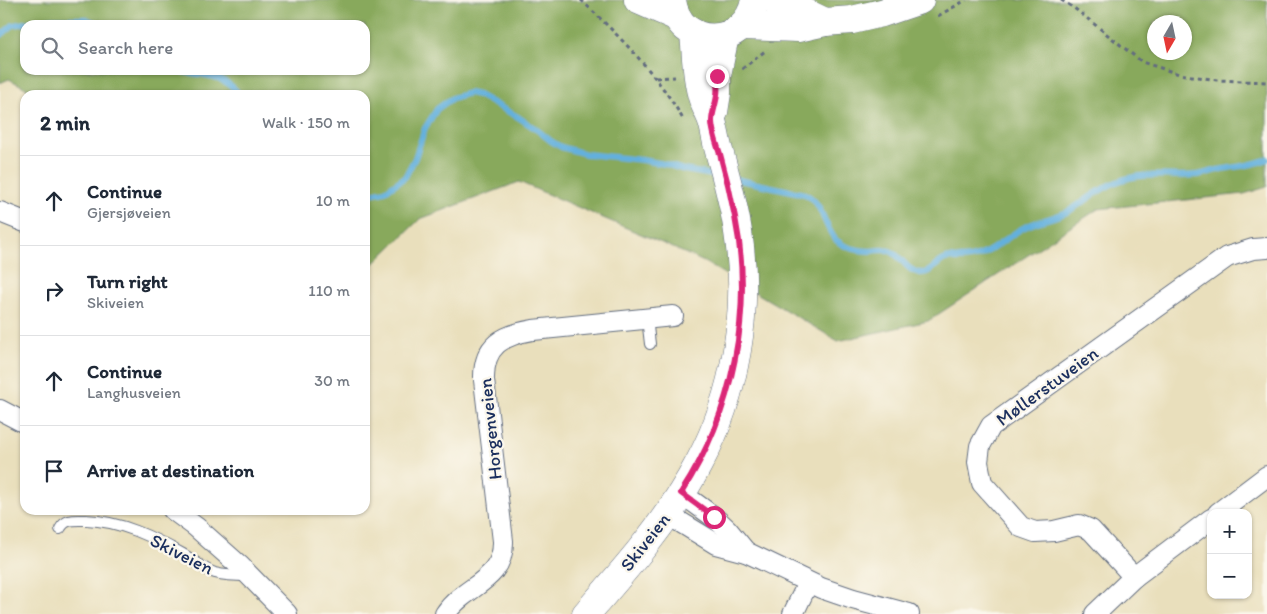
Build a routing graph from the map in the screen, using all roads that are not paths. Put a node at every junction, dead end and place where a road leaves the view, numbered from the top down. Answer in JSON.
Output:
{"nodes":[{"id":1,"x":638,"y":0,"type":"edge"},
{"id":2,"x":755,"y":0,"type":"edge"},
{"id":3,"x":772,"y":0,"type":"edge"},
{"id":4,"x":920,"y":0,"type":"edge"},
{"id":5,"x":681,"y":17,"type":"edge"},
{"id":6,"x":825,"y":22,"type":"junction"},
{"id":7,"x":734,"y":31,"type":"junction"},
{"id":8,"x":710,"y":105,"type":"junction"},
{"id":9,"x":0,"y":212,"type":"edge"},
{"id":10,"x":20,"y":220,"type":"edge"},
{"id":11,"x":1267,"y":248,"type":"edge"},
{"id":12,"x":673,"y":316,"type":"dead end"},
{"id":13,"x":648,"y":318,"type":"junction"},
{"id":14,"x":650,"y":344,"type":"dead end"},
{"id":15,"x":0,"y":410,"type":"edge"},
{"id":16,"x":20,"y":420,"type":"edge"},
{"id":17,"x":1267,"y":476,"type":"edge"},
{"id":18,"x":674,"y":504,"type":"junction"},
{"id":19,"x":1223,"y":509,"type":"edge"},
{"id":20,"x":179,"y":515,"type":"edge"},
{"id":21,"x":1207,"y":521,"type":"edge"},
{"id":22,"x":60,"y":529,"type":"dead end"},
{"id":23,"x":250,"y":576,"type":"junction"},
{"id":24,"x":1134,"y":577,"type":"junction"},
{"id":25,"x":808,"y":583,"type":"junction"},
{"id":26,"x":287,"y":614,"type":"edge"},
{"id":27,"x":445,"y":614,"type":"edge"},
{"id":28,"x":586,"y":614,"type":"edge"},
{"id":29,"x":794,"y":614,"type":"edge"},
{"id":30,"x":909,"y":614,"type":"edge"},
{"id":31,"x":1095,"y":614,"type":"edge"}],
"edges":[{"from":1,"to":5,"type":"main road"},
{"from":2,"to":7,"type":"main road"},
{"from":3,"to":6,"type":"main road"},
{"from":4,"to":6,"type":"main road"},
{"from":5,"to":7,"type":"main road"},
{"from":5,"to":8,"type":"main road"},
{"from":6,"to":7,"type":"main road"},
{"from":7,"to":8,"type":"main road"},
{"from":8,"to":18,"type":"main road","name":"Skiveien"},
{"from":9,"to":10,"type":"street"},
{"from":11,"to":24,"type":"street","name":"Møllerstuveien"},
{"from":12,"to":13,"type":"street","name":"Horgenveien"},
{"from":13,"to":14,"type":"lane"},
{"from":13,"to":27,"type":"street","name":"Horgenveien"},
{"from":15,"to":16,"type":"street"},
{"from":17,"to":19,"type":"street"},
{"from":18,"to":25,"type":"street"},
{"from":18,"to":28,"type":"main road","name":"Skiveien"},
{"from":20,"to":23,"type":"street","name":"Skiveien"},
{"from":21,"to":24,"type":"street"},
{"from":22,"to":23,"type":"lane","name":"Skiveien"},
{"from":23,"to":26,"type":"street","name":"Skiveien"},
{"from":24,"to":31,"type":"street"},
{"from":25,"to":29,"type":"street"},
{"from":25,"to":30,"type":"street"}]}
